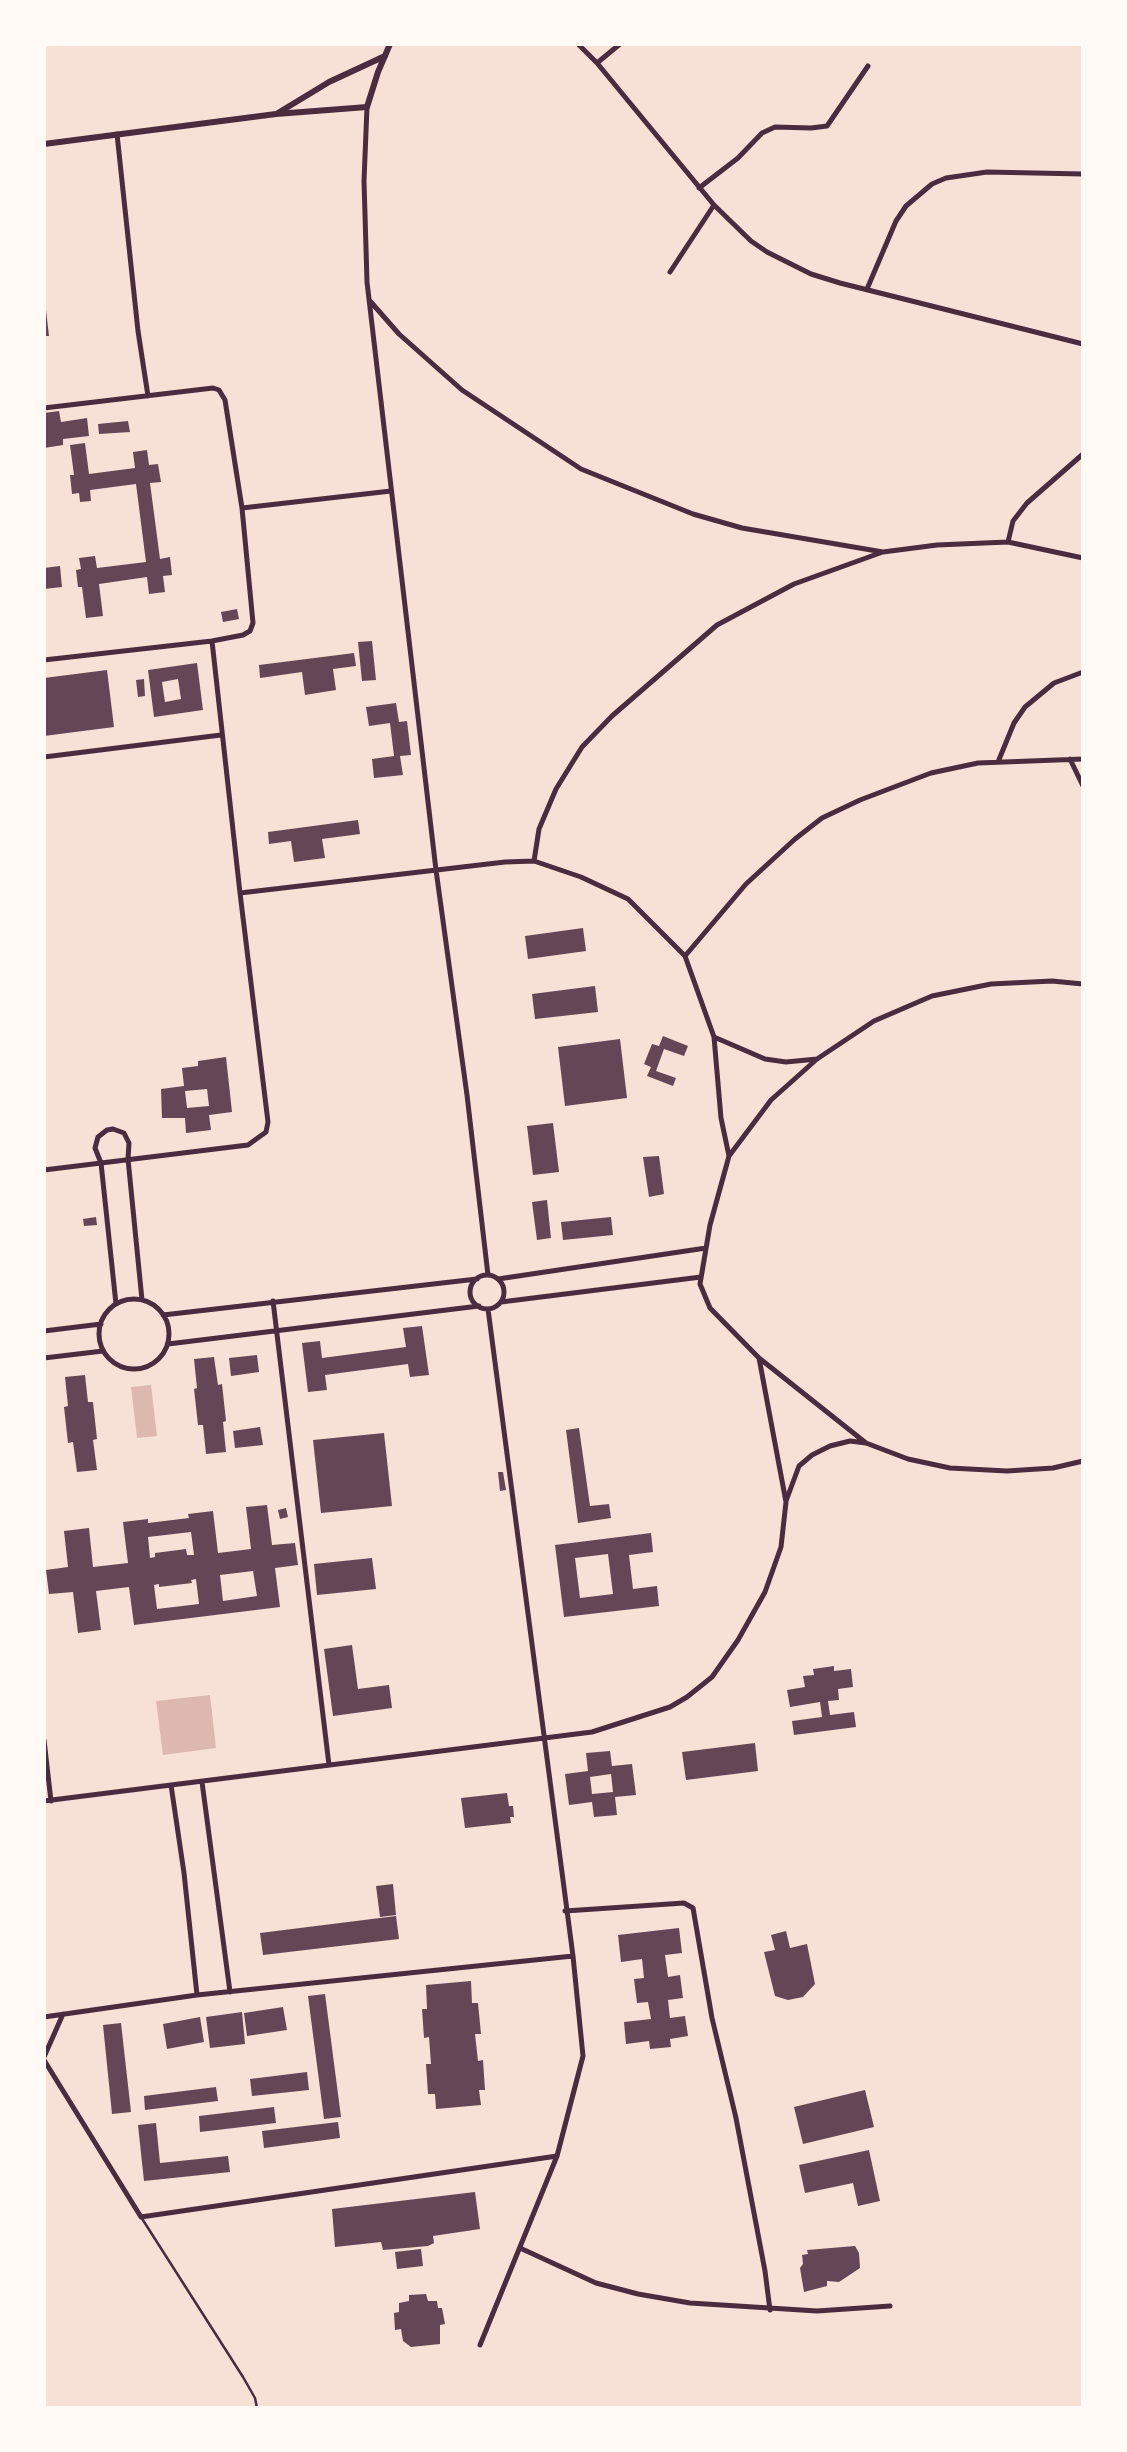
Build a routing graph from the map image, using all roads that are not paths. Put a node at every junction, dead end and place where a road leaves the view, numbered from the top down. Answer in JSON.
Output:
{"nodes":[{"id":1,"x":390,"y":44,"type":"edge"},
{"id":2,"x":578,"y":44,"type":"edge"},
{"id":3,"x":620,"y":44,"type":"edge"},
{"id":4,"x":386,"y":55,"type":"junction"},
{"id":5,"x":597,"y":63,"type":"junction"},
{"id":6,"x":868,"y":66,"type":"dead end"},
{"id":7,"x":367,"y":107,"type":"junction"},
{"id":8,"x":276,"y":114,"type":"junction"},
{"id":9,"x":117,"y":134,"type":"junction"},
{"id":10,"x":44,"y":144,"type":"edge"},
{"id":11,"x":1083,"y":174,"type":"edge"},
{"id":12,"x":699,"y":188,"type":"junction"},
{"id":13,"x":714,"y":205,"type":"junction"},
{"id":14,"x":670,"y":272,"type":"dead end"},
{"id":15,"x":867,"y":289,"type":"junction"},
{"id":16,"x":369,"y":300,"type":"junction"},
{"id":17,"x":1083,"y":344,"type":"edge"},
{"id":18,"x":148,"y":396,"type":"junction"},
{"id":19,"x":44,"y":408,"type":"edge"},
{"id":20,"x":1083,"y":454,"type":"edge"},
{"id":21,"x":391,"y":491,"type":"junction"},
{"id":22,"x":242,"y":509,"type":"junction"},
{"id":23,"x":1008,"y":542,"type":"junction"},
{"id":24,"x":883,"y":552,"type":"junction"},
{"id":25,"x":1083,"y":558,"type":"edge"},
{"id":26,"x":212,"y":641,"type":"junction"},
{"id":27,"x":44,"y":660,"type":"edge"},
{"id":28,"x":1083,"y":672,"type":"edge"},
{"id":29,"x":221,"y":735,"type":"junction"},
{"id":30,"x":44,"y":757,"type":"edge"},
{"id":31,"x":1083,"y":758,"type":"edge"},
{"id":32,"x":1070,"y":759,"type":"junction"},
{"id":33,"x":998,"y":762,"type":"junction"},
{"id":34,"x":1083,"y":786,"type":"edge"},
{"id":35,"x":534,"y":860,"type":"junction"},
{"id":36,"x":436,"y":870,"type":"junction"},
{"id":37,"x":240,"y":893,"type":"junction"},
{"id":38,"x":685,"y":956,"type":"junction"},
{"id":39,"x":1083,"y":984,"type":"edge"},
{"id":40,"x":714,"y":1037,"type":"junction"},
{"id":41,"x":817,"y":1059,"type":"junction"},
{"id":42,"x":729,"y":1156,"type":"junction"},
{"id":43,"x":128,"y":1159,"type":"junction"},
{"id":44,"x":101,"y":1163,"type":"junction"},
{"id":45,"x":44,"y":1170,"type":"edge"},
{"id":46,"x":706,"y":1248,"type":"junction"},
{"id":47,"x":488,"y":1275,"type":"junction"},
{"id":48,"x":701,"y":1277,"type":"junction"},
{"id":49,"x":477,"y":1279,"type":"junction"},
{"id":50,"x":498,"y":1279,"type":"junction"},
{"id":51,"x":142,"y":1300,"type":"junction"},
{"id":52,"x":273,"y":1301,"type":"junction"},
{"id":53,"x":501,"y":1303,"type":"junction"},
{"id":54,"x":116,"y":1304,"type":"junction"},
{"id":55,"x":479,"y":1306,"type":"junction"},
{"id":56,"x":488,"y":1309,"type":"junction"},
{"id":57,"x":163,"y":1315,"type":"junction"},
{"id":58,"x":100,"y":1324,"type":"junction"},
{"id":59,"x":276,"y":1330,"type":"junction"},
{"id":60,"x":44,"y":1331,"type":"edge"},
{"id":61,"x":167,"y":1344,"type":"junction"},
{"id":62,"x":103,"y":1351,"type":"junction"},
{"id":63,"x":44,"y":1358,"type":"edge"},
{"id":64,"x":759,"y":1358,"type":"junction"},
{"id":65,"x":866,"y":1443,"type":"junction"},
{"id":66,"x":1083,"y":1461,"type":"edge"},
{"id":67,"x":786,"y":1502,"type":"junction"},
{"id":68,"x":543,"y":1738,"type":"junction"},
{"id":69,"x":44,"y":1740,"type":"edge"},
{"id":70,"x":329,"y":1765,"type":"junction"},
{"id":71,"x":202,"y":1782,"type":"junction"},
{"id":72,"x":171,"y":1785,"type":"junction"},
{"id":73,"x":47,"y":1801,"type":"edge"},
{"id":74,"x":565,"y":1911,"type":"junction"},
{"id":75,"x":573,"y":1956,"type":"junction"},
{"id":76,"x":230,"y":1992,"type":"junction"},
{"id":77,"x":197,"y":1995,"type":"junction"},
{"id":78,"x":63,"y":2014,"type":"junction"},
{"id":79,"x":44,"y":2017,"type":"edge"},
{"id":80,"x":44,"y":2058,"type":"edge"},
{"id":81,"x":556,"y":2156,"type":"junction"},
{"id":82,"x":141,"y":2217,"type":"junction"},
{"id":83,"x":520,"y":2248,"type":"junction"},
{"id":84,"x":890,"y":2306,"type":"dead end"},
{"id":85,"x":770,"y":2310,"type":"junction"},
{"id":86,"x":481,"y":2345,"type":"dead end"},
{"id":87,"x":257,"y":2408,"type":"edge"}],
"edges":[{"from":1,"to":4,"type":"street"},
{"from":2,"to":5,"type":"street"},
{"from":3,"to":5,"type":"street"},
{"from":4,"to":7,"type":"street"},
{"from":4,"to":8,"type":"street"},
{"from":5,"to":12,"type":"street"},
{"from":6,"to":12,"type":"street"},
{"from":7,"to":8,"type":"street"},
{"from":7,"to":16,"type":"street"},
{"from":8,"to":9,"type":"street"},
{"from":9,"to":10,"type":"street"},
{"from":9,"to":18,"type":"street"},
{"from":11,"to":15,"type":"street"},
{"from":12,"to":13,"type":"street"},
{"from":13,"to":14,"type":"street"},
{"from":13,"to":15,"type":"street"},
{"from":15,"to":17,"type":"street"},
{"from":16,"to":21,"type":"street"},
{"from":16,"to":24,"type":"street"},
{"from":18,"to":19,"type":"street"},
{"from":18,"to":22,"type":"street"},
{"from":20,"to":23,"type":"street"},
{"from":21,"to":22,"type":"street"},
{"from":21,"to":36,"type":"street"},
{"from":22,"to":26,"type":"street"},
{"from":23,"to":24,"type":"street"},
{"from":23,"to":25,"type":"street"},
{"from":24,"to":35,"type":"street"},
{"from":26,"to":27,"type":"street"},
{"from":26,"to":29,"type":"street"},
{"from":28,"to":33,"type":"street"},
{"from":29,"to":30,"type":"street"},
{"from":29,"to":37,"type":"street"},
{"from":31,"to":32,"type":"street"},
{"from":32,"to":33,"type":"street"},
{"from":32,"to":34,"type":"street"},
{"from":33,"to":38,"type":"street"},
{"from":35,"to":36,"type":"street"},
{"from":35,"to":38,"type":"street"},
{"from":36,"to":37,"type":"street"},
{"from":36,"to":47,"type":"street"},
{"from":37,"to":43,"type":"street"},
{"from":38,"to":40,"type":"street"},
{"from":39,"to":41,"type":"street"},
{"from":40,"to":41,"type":"street"},
{"from":40,"to":42,"type":"street"},
{"from":41,"to":42,"type":"street"},
{"from":42,"to":46,"type":"street"},
{"from":43,"to":44,"type":"street"},
{"from":43,"to":44,"type":"street"},
{"from":43,"to":51,"type":"street"},
{"from":44,"to":45,"type":"street"},
{"from":44,"to":54,"type":"street"},
{"from":46,"to":48,"type":"street"},
{"from":46,"to":50,"type":"street"},
{"from":47,"to":49,"type":"street"},
{"from":47,"to":50,"type":"street"},
{"from":48,"to":53,"type":"street"},
{"from":48,"to":64,"type":"street"},
{"from":49,"to":52,"type":"street"},
{"from":49,"to":55,"type":"street"},
{"from":50,"to":53,"type":"street"},
{"from":51,"to":54,"type":"street"},
{"from":51,"to":57,"type":"street"},
{"from":52,"to":57,"type":"street"},
{"from":52,"to":59,"type":"street"},
{"from":53,"to":56,"type":"street"},
{"from":54,"to":58,"type":"street"},
{"from":55,"to":56,"type":"street"},
{"from":55,"to":59,"type":"street"},
{"from":56,"to":68,"type":"street"},
{"from":57,"to":61,"type":"street"},
{"from":58,"to":60,"type":"street"},
{"from":58,"to":62,"type":"street"},
{"from":59,"to":61,"type":"street"},
{"from":59,"to":70,"type":"street"},
{"from":61,"to":62,"type":"street"},
{"from":62,"to":63,"type":"street"},
{"from":64,"to":65,"type":"street"},
{"from":64,"to":67,"type":"street"},
{"from":65,"to":66,"type":"street"},
{"from":65,"to":67,"type":"street"},
{"from":67,"to":68,"type":"street"},
{"from":68,"to":70,"type":"street"},
{"from":68,"to":74,"type":"street"},
{"from":69,"to":73,"type":"street"},
{"from":70,"to":71,"type":"street"},
{"from":71,"to":72,"type":"street"},
{"from":71,"to":76,"type":"street"},
{"from":72,"to":73,"type":"street"},
{"from":72,"to":77,"type":"street"},
{"from":74,"to":75,"type":"street"},
{"from":74,"to":85,"type":"street"},
{"from":75,"to":76,"type":"street"},
{"from":75,"to":81,"type":"street"},
{"from":76,"to":77,"type":"street"},
{"from":77,"to":78,"type":"street"},
{"from":78,"to":79,"type":"street"},
{"from":78,"to":80,"type":"street"},
{"from":80,"to":82,"type":"street"},
{"from":81,"to":82,"type":"street"},
{"from":81,"to":83,"type":"street"},
{"from":82,"to":87,"type":"lane"},
{"from":83,"to":85,"type":"street"},
{"from":83,"to":86,"type":"street"},
{"from":84,"to":85,"type":"street"}]}
